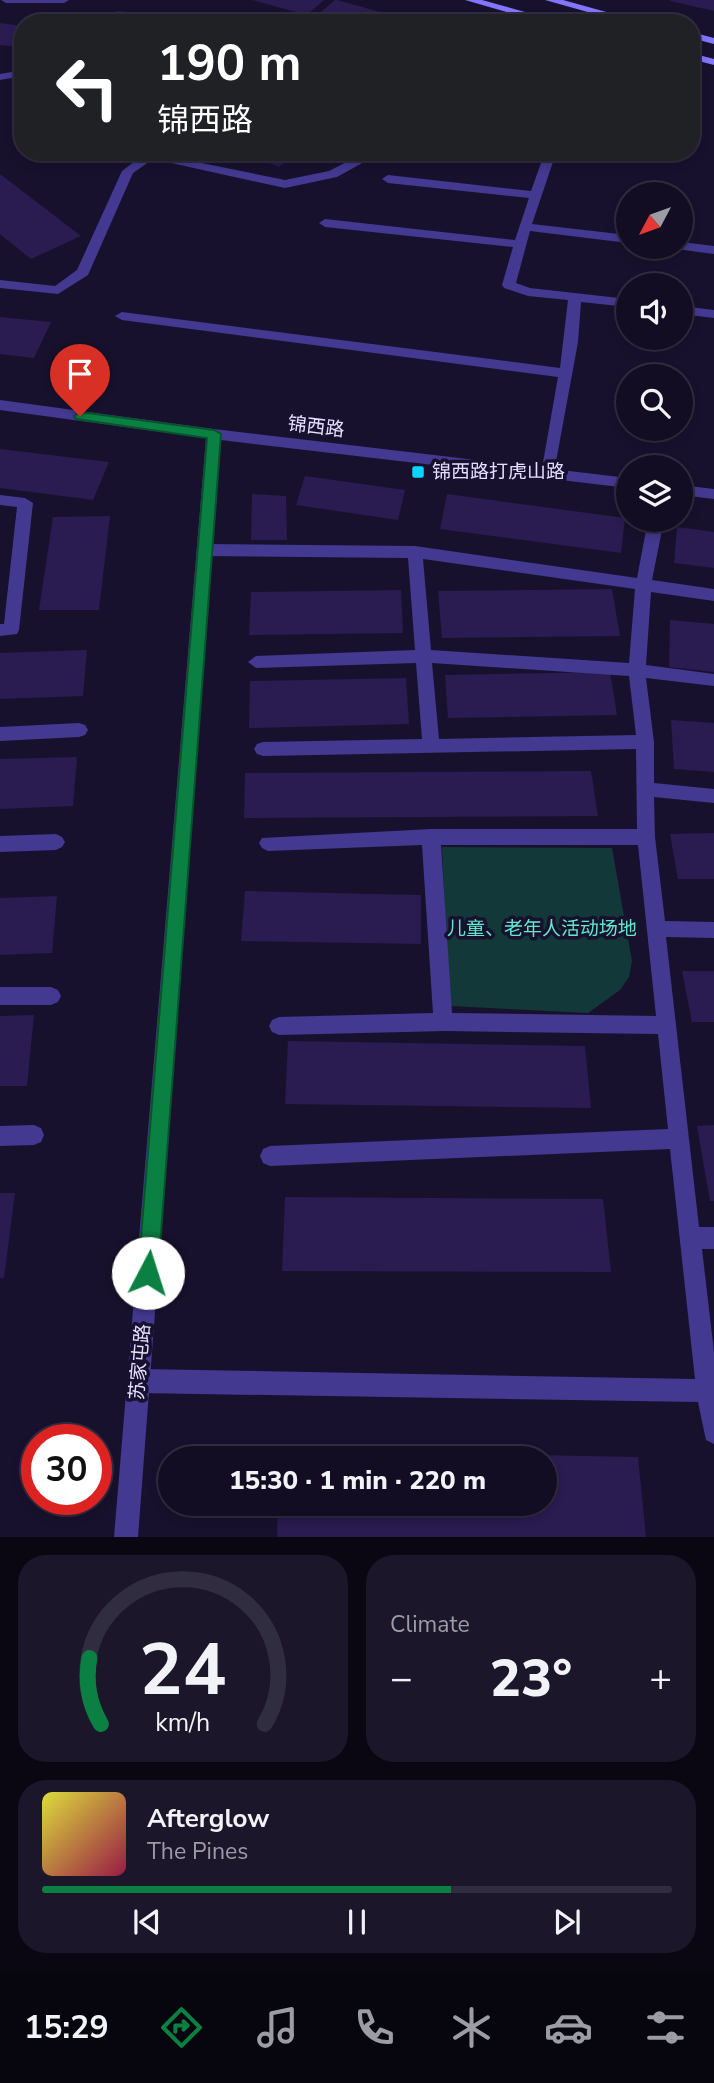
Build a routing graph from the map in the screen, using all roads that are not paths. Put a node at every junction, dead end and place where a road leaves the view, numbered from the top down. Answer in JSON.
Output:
{"nodes":[{"id":1,"x":6,"y":0,"type":"edge"},
{"id":2,"x":64,"y":0,"type":"edge"},
{"id":3,"x":470,"y":0,"type":"edge"},
{"id":4,"x":550,"y":0,"type":"edge"},
{"id":5,"x":524,"y":14,"type":"edge"},
{"id":6,"x":605,"y":14,"type":"edge"},
{"id":7,"x":142,"y":161,"type":"edge"},
{"id":8,"x":179,"y":161,"type":"edge"},
{"id":9,"x":358,"y":161,"type":"edge"},
{"id":10,"x":548,"y":161,"type":"edge"},
{"id":11,"x":388,"y":179,"type":"dead end"},
{"id":12,"x":536,"y":195,"type":"junction"},
{"id":13,"x":325,"y":223,"type":"dead end"},
{"id":14,"x":525,"y":227,"type":"junction"},
{"id":15,"x":616,"y":238,"type":"edge"},
{"id":16,"x":520,"y":244,"type":"junction"},
{"id":17,"x":693,"y":247,"type":"edge"},
{"id":18,"x":714,"y":250,"type":"edge"},
{"id":19,"x":0,"y":284,"type":"edge"},
{"id":20,"x":575,"y":297,"type":"junction"},
{"id":21,"x":616,"y":302,"type":"edge"},
{"id":22,"x":693,"y":311,"type":"edge"},
{"id":23,"x":714,"y":314,"type":"edge"},
{"id":24,"x":122,"y":316,"type":"dead end"},
{"id":25,"x":565,"y":373,"type":"junction"},
{"id":26,"x":0,"y":405,"type":"edge"},
{"id":27,"x":214,"y":434,"type":"junction"},
{"id":28,"x":548,"y":474,"type":"junction"},
{"id":29,"x":616,"y":482,"type":"edge"},
{"id":30,"x":693,"y":491,"type":"edge"},
{"id":31,"x":714,"y":494,"type":"edge"},
{"id":32,"x":0,"y":500,"type":"edge"},
{"id":33,"x":654,"y":532,"type":"edge"},
{"id":34,"x":206,"y":550,"type":"junction"},
{"id":35,"x":415,"y":552,"type":"junction"},
{"id":36,"x":643,"y":587,"type":"junction"},
{"id":37,"x":714,"y":595,"type":"edge"},
{"id":38,"x":0,"y":630,"type":"edge"},
{"id":39,"x":424,"y":656,"type":"junction"},
{"id":40,"x":256,"y":662,"type":"dead end"},
{"id":41,"x":637,"y":670,"type":"junction"},
{"id":42,"x":714,"y":680,"type":"edge"},
{"id":43,"x":79,"y":730,"type":"dead end"},
{"id":44,"x":0,"y":734,"type":"edge"},
{"id":45,"x":645,"y":742,"type":"junction"},
{"id":46,"x":431,"y":745,"type":"junction"},
{"id":47,"x":263,"y":749,"type":"dead end"},
{"id":48,"x":646,"y":789,"type":"junction"},
{"id":49,"x":714,"y":796,"type":"edge"},
{"id":50,"x":431,"y":837,"type":"junction"},
{"id":51,"x":646,"y":837,"type":"junction"},
{"id":52,"x":56,"y":842,"type":"dead end"},
{"id":53,"x":268,"y":843,"type":"dead end"},
{"id":54,"x":0,"y":845,"type":"edge"},
{"id":55,"x":656,"y":929,"type":"junction"},
{"id":56,"x":714,"y":930,"type":"edge"},
{"id":57,"x":0,"y":996,"type":"edge"},
{"id":58,"x":51,"y":996,"type":"dead end"},
{"id":59,"x":443,"y":1022,"type":"junction"},
{"id":60,"x":666,"y":1025,"type":"junction"},
{"id":61,"x":279,"y":1026,"type":"dead end"},
{"id":62,"x":34,"y":1135,"type":"dead end"},
{"id":63,"x":0,"y":1136,"type":"edge"},
{"id":64,"x":678,"y":1139,"type":"junction"},
{"id":65,"x":270,"y":1156,"type":"dead end"},
{"id":66,"x":690,"y":1238,"type":"junction"},
{"id":67,"x":714,"y":1238,"type":"edge"},
{"id":68,"x":139,"y":1381,"type":"junction"},
{"id":69,"x":708,"y":1391,"type":"junction"},
{"id":70,"x":714,"y":1432,"type":"edge"},
{"id":71,"x":126,"y":1537,"type":"edge"}],
"edges":[{"from":1,"to":2,"type":"street"},
{"from":3,"to":5,"type":"main road"},
{"from":4,"to":6,"type":"main road"},
{"from":7,"to":19,"type":"street"},
{"from":8,"to":9,"type":"street"},
{"from":10,"to":12,"type":"street"},
{"from":11,"to":12,"type":"street"},
{"from":12,"to":14,"type":"street"},
{"from":13,"to":16,"type":"street"},
{"from":14,"to":15,"type":"street"},
{"from":14,"to":16,"type":"street"},
{"from":16,"to":20,"type":"street"},
{"from":17,"to":18,"type":"street"},
{"from":20,"to":21,"type":"street"},
{"from":20,"to":25,"type":"street"},
{"from":22,"to":23,"type":"street"},
{"from":24,"to":25,"type":"street"},
{"from":25,"to":28,"type":"street"},
{"from":26,"to":27,"type":"street","name":"锦西路"},
{"from":27,"to":28,"type":"street","name":"锦西路"},
{"from":27,"to":34,"type":"street","name":"苏家屯路"},
{"from":28,"to":29,"type":"street","name":"锦西路"},
{"from":30,"to":31,"type":"street"},
{"from":32,"to":38,"type":"street"},
{"from":33,"to":36,"type":"street"},
{"from":34,"to":35,"type":"street"},
{"from":34,"to":68,"type":"street","name":"苏家屯路"},
{"from":35,"to":36,"type":"street"},
{"from":35,"to":39,"type":"street"},
{"from":36,"to":37,"type":"street"},
{"from":36,"to":41,"type":"street"},
{"from":39,"to":40,"type":"street"},
{"from":39,"to":41,"type":"street"},
{"from":39,"to":46,"type":"street"},
{"from":41,"to":42,"type":"street"},
{"from":41,"to":45,"type":"street"},
{"from":43,"to":44,"type":"street"},
{"from":45,"to":46,"type":"street"},
{"from":45,"to":48,"type":"street"},
{"from":46,"to":47,"type":"street"},
{"from":48,"to":49,"type":"street"},
{"from":48,"to":51,"type":"street"},
{"from":50,"to":51,"type":"street"},
{"from":50,"to":53,"type":"street"},
{"from":50,"to":59,"type":"street"},
{"from":51,"to":55,"type":"street"},
{"from":52,"to":54,"type":"street"},
{"from":55,"to":56,"type":"street"},
{"from":55,"to":60,"type":"street"},
{"from":57,"to":58,"type":"street"},
{"from":59,"to":60,"type":"street"},
{"from":59,"to":61,"type":"street"},
{"from":60,"to":64,"type":"street"},
{"from":62,"to":63,"type":"street"},
{"from":64,"to":65,"type":"street"},
{"from":64,"to":66,"type":"street"},
{"from":66,"to":67,"type":"street"},
{"from":66,"to":69,"type":"street"},
{"from":68,"to":69,"type":"street"},
{"from":68,"to":71,"type":"street","name":"苏家屯路"},
{"from":69,"to":70,"type":"street"}]}
